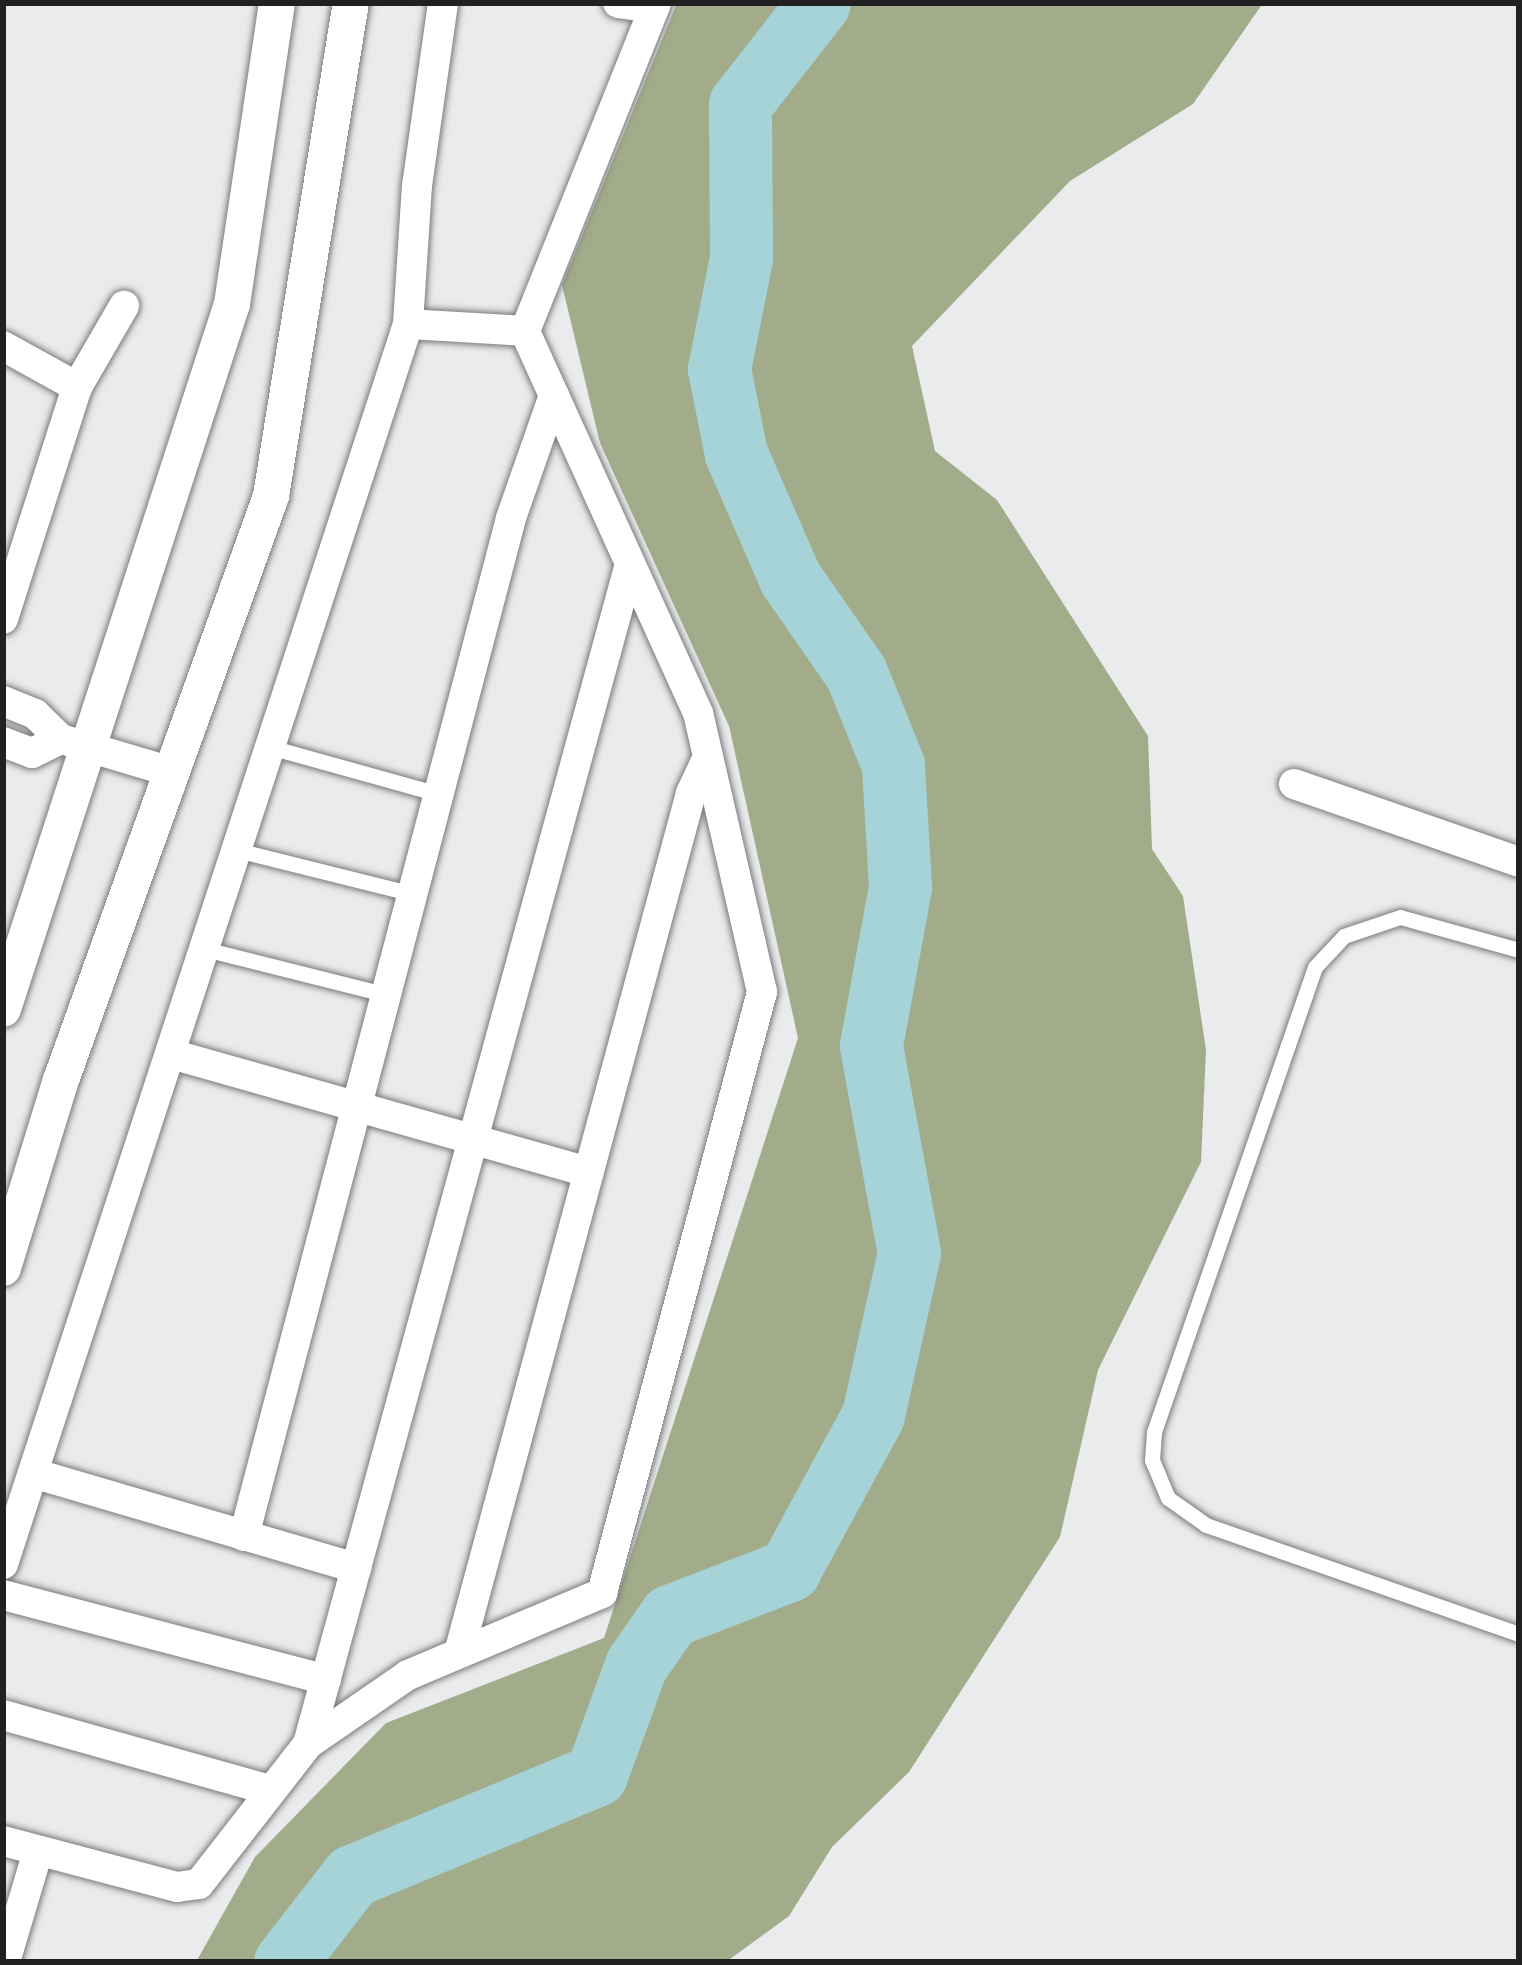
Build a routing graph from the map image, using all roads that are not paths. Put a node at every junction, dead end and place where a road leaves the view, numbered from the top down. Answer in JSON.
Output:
{"nodes":[{"id":1,"x":277,"y":3,"type":"edge"},
{"id":2,"x":352,"y":3,"type":"edge"},
{"id":3,"x":443,"y":3,"type":"edge"},
{"id":4,"x":618,"y":3,"type":"edge"},
{"id":5,"x":655,"y":5,"type":"edge"},
{"id":6,"x":124,"y":306,"type":"dead end"},
{"id":7,"x":408,"y":324,"type":"junction"},
{"id":8,"x":525,"y":331,"type":"junction"},
{"id":9,"x":3,"y":346,"type":"edge"},
{"id":10,"x":77,"y":387,"type":"junction"},
{"id":11,"x":554,"y":395,"type":"junction"},
{"id":12,"x":16,"y":528,"type":"edge"},
{"id":13,"x":630,"y":563,"type":"junction"},
{"id":14,"x":3,"y":619,"type":"edge"},
{"id":15,"x":3,"y":701,"type":"edge"},
{"id":16,"x":3,"y":742,"type":"edge"},
{"id":17,"x":75,"y":744,"type":"junction"},
{"id":18,"x":270,"y":747,"type":"junction"},
{"id":19,"x":708,"y":757,"type":"junction"},
{"id":20,"x":172,"y":772,"type":"junction"},
{"id":21,"x":1294,"y":784,"type":"dead end"},
{"id":22,"x":438,"y":794,"type":"junction"},
{"id":23,"x":237,"y":850,"type":"junction"},
{"id":24,"x":1519,"y":862,"type":"edge"},
{"id":25,"x":405,"y":892,"type":"dead end"},
{"id":26,"x":205,"y":949,"type":"junction"},
{"id":27,"x":1519,"y":950,"type":"edge"},
{"id":28,"x":376,"y":992,"type":"dead end"},
{"id":29,"x":3,"y":1009,"type":"edge"},
{"id":30,"x":171,"y":1054,"type":"junction"},
{"id":31,"x":354,"y":1106,"type":"junction"},
{"id":32,"x":475,"y":1140,"type":"junction"},
{"id":33,"x":589,"y":1172,"type":"junction"},
{"id":34,"x":3,"y":1268,"type":"edge"},
{"id":35,"x":33,"y":1473,"type":"junction"},
{"id":36,"x":244,"y":1536,"type":"junction"},
{"id":37,"x":3,"y":1564,"type":"edge"},
{"id":38,"x":356,"y":1568,"type":"junction"},
{"id":39,"x":3,"y":1595,"type":"edge"},
{"id":40,"x":1519,"y":1634,"type":"edge"},
{"id":41,"x":459,"y":1653,"type":"junction"},
{"id":42,"x":326,"y":1680,"type":"junction"},
{"id":43,"x":3,"y":1715,"type":"edge"},
{"id":44,"x":308,"y":1744,"type":"junction"},
{"id":45,"x":269,"y":1790,"type":"junction"},
{"id":46,"x":3,"y":1841,"type":"edge"},
{"id":47,"x":38,"y":1850,"type":"junction"},
{"id":48,"x":5,"y":1962,"type":"edge"}],
"edges":[{"from":1,"to":17,"type":"street"},
{"from":2,"to":20,"type":"street"},
{"from":3,"to":7,"type":"street"},
{"from":4,"to":5,"type":"street"},
{"from":5,"to":8,"type":"street"},
{"from":6,"to":10,"type":"street"},
{"from":7,"to":8,"type":"street"},
{"from":7,"to":18,"type":"street"},
{"from":8,"to":11,"type":"street"},
{"from":9,"to":10,"type":"street"},
{"from":10,"to":12,"type":"street"},
{"from":11,"to":13,"type":"street"},
{"from":11,"to":22,"type":"street"},
{"from":12,"to":14,"type":"street"},
{"from":13,"to":19,"type":"street"},
{"from":13,"to":32,"type":"street"},
{"from":15,"to":17,"type":"street"},
{"from":16,"to":17,"type":"street"},
{"from":17,"to":20,"type":"street"},
{"from":17,"to":29,"type":"street"},
{"from":18,"to":22,"type":"lane"},
{"from":18,"to":23,"type":"street"},
{"from":19,"to":33,"type":"street"},
{"from":19,"to":41,"type":"street"},
{"from":20,"to":34,"type":"street"},
{"from":21,"to":24,"type":"street"},
{"from":22,"to":31,"type":"street"},
{"from":23,"to":25,"type":"lane"},
{"from":23,"to":26,"type":"street"},
{"from":26,"to":28,"type":"lane"},
{"from":26,"to":30,"type":"street"},
{"from":27,"to":40,"type":"lane"},
{"from":30,"to":31,"type":"street"},
{"from":30,"to":35,"type":"street"},
{"from":31,"to":32,"type":"street"},
{"from":31,"to":36,"type":"street"},
{"from":32,"to":33,"type":"street"},
{"from":32,"to":38,"type":"street"},
{"from":33,"to":41,"type":"street"},
{"from":35,"to":36,"type":"street"},
{"from":35,"to":37,"type":"street"},
{"from":36,"to":38,"type":"street"},
{"from":38,"to":42,"type":"street"},
{"from":39,"to":42,"type":"street"},
{"from":41,"to":44,"type":"street"},
{"from":42,"to":44,"type":"street"},
{"from":43,"to":45,"type":"street"},
{"from":44,"to":45,"type":"street"},
{"from":45,"to":47,"type":"street"},
{"from":46,"to":47,"type":"street"},
{"from":47,"to":48,"type":"street"}]}
